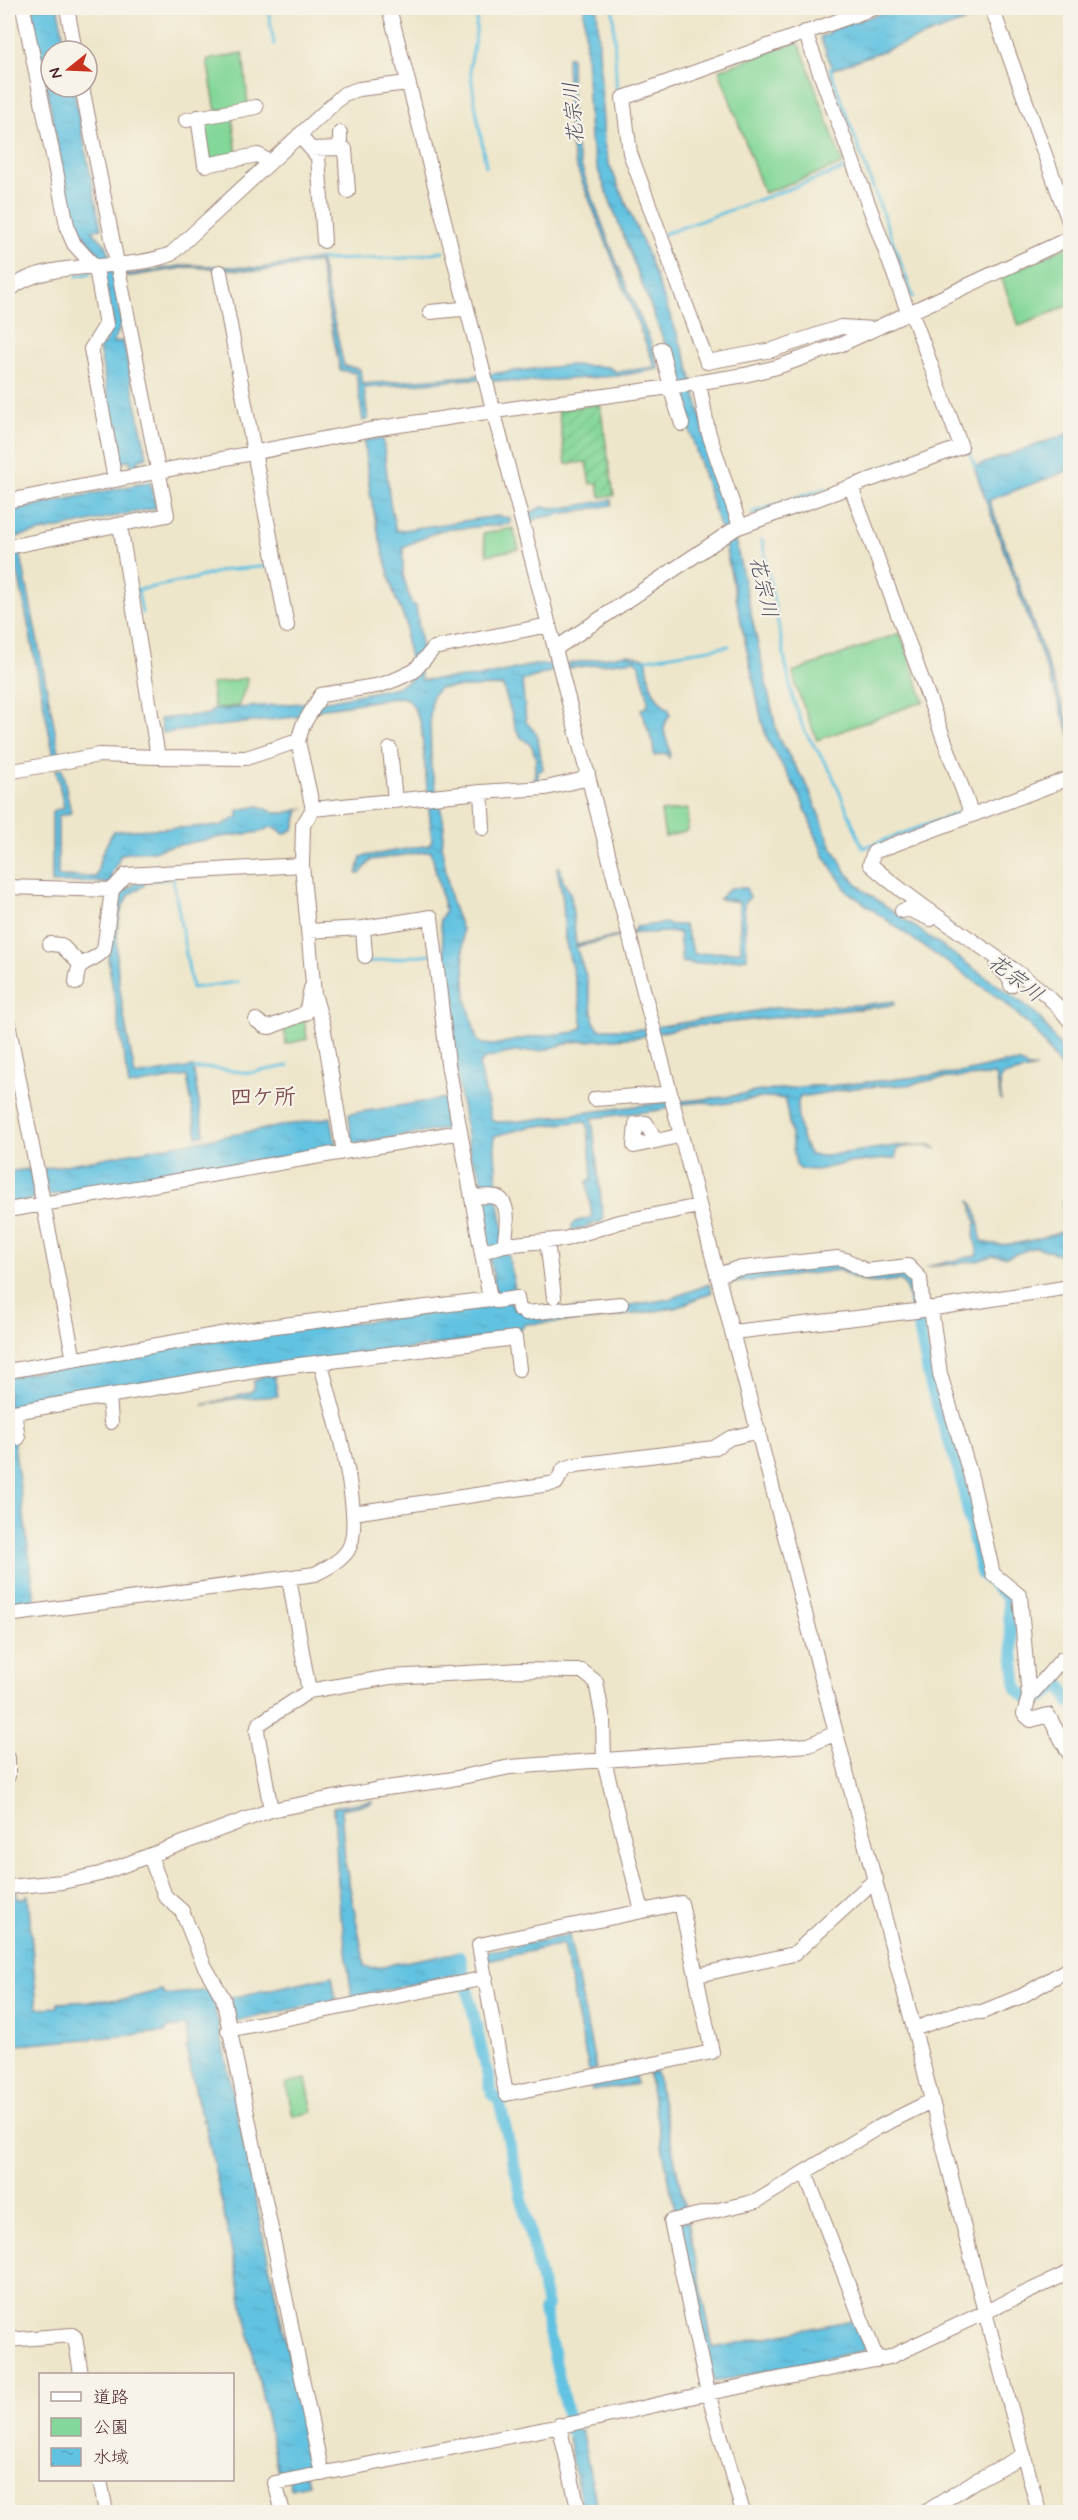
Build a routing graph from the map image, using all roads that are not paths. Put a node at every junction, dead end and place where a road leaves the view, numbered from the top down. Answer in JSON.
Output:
{"nodes":[{"id":1,"x":23,"y":8,"type":"edge"},
{"id":2,"x":67,"y":8,"type":"edge"},
{"id":3,"x":389,"y":8,"type":"edge"},
{"id":4,"x":874,"y":8,"type":"edge"},
{"id":5,"x":992,"y":8,"type":"edge"},
{"id":6,"x":805,"y":32,"type":"junction"},
{"id":7,"x":73,"y":39,"type":"edge"},
{"id":8,"x":408,"y":83,"type":"junction"},
{"id":9,"x":84,"y":99,"type":"edge"},
{"id":10,"x":256,"y":107,"type":"dead end"},
{"id":11,"x":340,"y":133,"type":"dead end"},
{"id":12,"x":299,"y":135,"type":"junction"},
{"id":13,"x":311,"y":149,"type":"junction"},
{"id":14,"x":345,"y":149,"type":"dead end"},
{"id":15,"x":269,"y":162,"type":"junction"},
{"id":16,"x":346,"y":172,"type":"junction"},
{"id":17,"x":320,"y":173,"type":"junction"},
{"id":18,"x":348,"y":191,"type":"dead end"},
{"id":19,"x":1071,"y":224,"type":"edge"},
{"id":20,"x":1071,"y":238,"type":"edge"},
{"id":21,"x":324,"y":241,"type":"dead end"},
{"id":22,"x":117,"y":264,"type":"junction"},
{"id":23,"x":96,"y":268,"type":"junction"},
{"id":24,"x":220,"y":272,"type":"dead end"},
{"id":25,"x":8,"y":291,"type":"edge"},
{"id":26,"x":460,"y":309,"type":"dead end"},
{"id":27,"x":430,"y":312,"type":"dead end"},
{"id":28,"x":910,"y":312,"type":"junction"},
{"id":29,"x":874,"y":329,"type":"junction"},
{"id":30,"x":661,"y":349,"type":"dead end"},
{"id":31,"x":697,"y":383,"type":"junction"},
{"id":32,"x":671,"y":384,"type":"junction"},
{"id":33,"x":491,"y":411,"type":"junction"},
{"id":34,"x":682,"y":424,"type":"dead end"},
{"id":35,"x":254,"y":453,"type":"junction"},
{"id":36,"x":158,"y":472,"type":"junction"},
{"id":37,"x":115,"y":480,"type":"junction"},
{"id":38,"x":851,"y":487,"type":"junction"},
{"id":39,"x":8,"y":501,"type":"edge"},
{"id":40,"x":120,"y":525,"type":"junction"},
{"id":41,"x":738,"y":527,"type":"junction"},
{"id":42,"x":8,"y":547,"type":"edge"},
{"id":43,"x":549,"y":625,"type":"junction"},
{"id":44,"x":287,"y":626,"type":"dead end"},
{"id":45,"x":555,"y":649,"type":"junction"},
{"id":46,"x":298,"y":741,"type":"junction"},
{"id":47,"x":390,"y":749,"type":"dead end"},
{"id":48,"x":159,"y":757,"type":"junction"},
{"id":49,"x":8,"y":772,"type":"edge"},
{"id":50,"x":588,"y":773,"type":"junction"},
{"id":51,"x":1071,"y":778,"type":"edge"},
{"id":52,"x":481,"y":792,"type":"junction"},
{"id":53,"x":394,"y":801,"type":"junction"},
{"id":54,"x":314,"y":809,"type":"junction"},
{"id":55,"x":972,"y":814,"type":"junction"},
{"id":56,"x":483,"y":828,"type":"dead end"},
{"id":57,"x":302,"y":866,"type":"junction"},
{"id":58,"x":8,"y":887,"type":"edge"},
{"id":59,"x":112,"y":890,"type":"junction"},
{"id":60,"x":902,"y":911,"type":"dead end"},
{"id":61,"x":939,"y":917,"type":"junction"},
{"id":62,"x":363,"y":928,"type":"junction"},
{"id":63,"x":308,"y":931,"type":"junction"},
{"id":64,"x":50,"y":944,"type":"dead end"},
{"id":65,"x":988,"y":952,"type":"junction"},
{"id":66,"x":365,"y":956,"type":"dead end"},
{"id":67,"x":80,"y":964,"type":"junction"},
{"id":68,"x":313,"y":980,"type":"junction"},
{"id":69,"x":76,"y":983,"type":"dead end"},
{"id":70,"x":1011,"y":985,"type":"dead end"},
{"id":71,"x":256,"y":1020,"type":"dead end"},
{"id":72,"x":1071,"y":1021,"type":"edge"},
{"id":73,"x":8,"y":1023,"type":"edge"},
{"id":74,"x":663,"y":1094,"type":"dead end"},
{"id":75,"x":595,"y":1099,"type":"dead end"},
{"id":76,"x":460,"y":1132,"type":"junction"},
{"id":77,"x":680,"y":1134,"type":"junction"},
{"id":78,"x":656,"y":1141,"type":"dead end"},
{"id":79,"x":344,"y":1152,"type":"junction"},
{"id":80,"x":472,"y":1197,"type":"junction"},
{"id":81,"x":43,"y":1204,"type":"junction"},
{"id":82,"x":694,"y":1207,"type":"dead end"},
{"id":83,"x":8,"y":1210,"type":"edge"},
{"id":84,"x":547,"y":1241,"type":"junction"},
{"id":85,"x":504,"y":1245,"type":"junction"},
{"id":86,"x":482,"y":1252,"type":"junction"},
{"id":87,"x":718,"y":1275,"type":"junction"},
{"id":88,"x":1071,"y":1287,"type":"edge"},
{"id":89,"x":554,"y":1296,"type":"dead end"},
{"id":90,"x":490,"y":1299,"type":"junction"},
{"id":91,"x":621,"y":1304,"type":"dead end"},
{"id":92,"x":927,"y":1309,"type":"junction"},
{"id":93,"x":733,"y":1332,"type":"junction"},
{"id":94,"x":74,"y":1360,"type":"junction"},
{"id":95,"x":321,"y":1364,"type":"junction"},
{"id":96,"x":519,"y":1369,"type":"dead end"},
{"id":97,"x":8,"y":1371,"type":"edge"},
{"id":98,"x":109,"y":1396,"type":"junction"},
{"id":99,"x":111,"y":1422,"type":"dead end"},
{"id":100,"x":759,"y":1431,"type":"junction"},
{"id":101,"x":18,"y":1438,"type":"dead end"},
{"id":102,"x":353,"y":1513,"type":"junction"},
{"id":103,"x":289,"y":1578,"type":"junction"},
{"id":104,"x":8,"y":1615,"type":"edge"},
{"id":105,"x":1071,"y":1673,"type":"edge"},
{"id":106,"x":309,"y":1691,"type":"junction"},
{"id":107,"x":1029,"y":1697,"type":"junction"},
{"id":108,"x":836,"y":1733,"type":"junction"},
{"id":109,"x":1071,"y":1755,"type":"edge"},
{"id":110,"x":8,"y":1758,"type":"edge"},
{"id":111,"x":604,"y":1761,"type":"junction"},
{"id":112,"x":8,"y":1776,"type":"edge"},
{"id":113,"x":271,"y":1810,"type":"junction"},
{"id":114,"x":150,"y":1856,"type":"junction"},
{"id":115,"x":876,"y":1879,"type":"junction"},
{"id":116,"x":8,"y":1887,"type":"edge"},
{"id":117,"x":642,"y":1911,"type":"junction"},
{"id":118,"x":1071,"y":1968,"type":"edge"},
{"id":119,"x":698,"y":1975,"type":"junction"},
{"id":120,"x":486,"y":1978,"type":"junction"},
{"id":121,"x":914,"y":2029,"type":"junction"},
{"id":122,"x":228,"y":2030,"type":"junction"},
{"id":123,"x":931,"y":2101,"type":"junction"},
{"id":124,"x":804,"y":2172,"type":"junction"},
{"id":125,"x":1071,"y":2272,"type":"edge"},
{"id":126,"x":985,"y":2312,"type":"junction"},
{"id":127,"x":8,"y":2340,"type":"edge"},
{"id":128,"x":877,"y":2360,"type":"junction"},
{"id":129,"x":81,"y":2373,"type":"edge"},
{"id":130,"x":708,"y":2393,"type":"junction"},
{"id":131,"x":559,"y":2425,"type":"junction"},
{"id":132,"x":1024,"y":2455,"type":"junction"},
{"id":133,"x":315,"y":2475,"type":"junction"},
{"id":134,"x":100,"y":2481,"type":"edge"},
{"id":135,"x":106,"y":2512,"type":"edge"},
{"id":136,"x":283,"y":2512,"type":"edge"},
{"id":137,"x":579,"y":2512,"type":"edge"},
{"id":138,"x":743,"y":2512,"type":"edge"},
{"id":139,"x":926,"y":2512,"type":"edge"},
{"id":140,"x":1039,"y":2512,"type":"edge"}],
"edges":[{"from":1,"to":23,"type":"street"},
{"from":2,"to":7,"type":"street"},
{"from":3,"to":8,"type":"street"},
{"from":4,"to":6,"type":"street"},
{"from":5,"to":19,"type":"street"},
{"from":6,"to":28,"type":"street"},
{"from":6,"to":29,"type":"street"},
{"from":8,"to":12,"type":"street"},
{"from":8,"to":33,"type":"street"},
{"from":9,"to":22,"type":"street"},
{"from":10,"to":15,"type":"street"},
{"from":11,"to":13,"type":"street"},
{"from":12,"to":13,"type":"street"},
{"from":12,"to":15,"type":"street"},
{"from":13,"to":17,"type":"street"},
{"from":14,"to":16,"type":"street"},
{"from":15,"to":22,"type":"street"},
{"from":16,"to":17,"type":"street"},
{"from":16,"to":18,"type":"street"},
{"from":17,"to":21,"type":"street"},
{"from":20,"to":28,"type":"street"},
{"from":22,"to":23,"type":"street"},
{"from":22,"to":36,"type":"street"},
{"from":23,"to":25,"type":"street"},
{"from":23,"to":37,"type":"street"},
{"from":24,"to":35,"type":"street"},
{"from":26,"to":27,"type":"street"},
{"from":28,"to":29,"type":"street"},
{"from":28,"to":38,"type":"street"},
{"from":29,"to":31,"type":"street"},
{"from":30,"to":32,"type":"street"},
{"from":31,"to":32,"type":"street"},
{"from":31,"to":41,"type":"street"},
{"from":32,"to":33,"type":"street"},
{"from":32,"to":34,"type":"street"},
{"from":33,"to":35,"type":"street"},
{"from":33,"to":43,"type":"street"},
{"from":35,"to":36,"type":"street"},
{"from":35,"to":44,"type":"street"},
{"from":36,"to":37,"type":"street"},
{"from":36,"to":40,"type":"street"},
{"from":37,"to":39,"type":"street"},
{"from":38,"to":41,"type":"street"},
{"from":38,"to":55,"type":"street"},
{"from":40,"to":42,"type":"street"},
{"from":40,"to":48,"type":"street"},
{"from":41,"to":45,"type":"street"},
{"from":43,"to":45,"type":"street"},
{"from":43,"to":46,"type":"street"},
{"from":45,"to":50,"type":"street"},
{"from":46,"to":48,"type":"street"},
{"from":46,"to":54,"type":"street"},
{"from":47,"to":53,"type":"street"},
{"from":48,"to":49,"type":"street"},
{"from":50,"to":52,"type":"street"},
{"from":50,"to":77,"type":"street"},
{"from":51,"to":55,"type":"street"},
{"from":52,"to":53,"type":"street"},
{"from":52,"to":56,"type":"street"},
{"from":53,"to":54,"type":"street"},
{"from":54,"to":57,"type":"street"},
{"from":55,"to":61,"type":"street"},
{"from":57,"to":59,"type":"street"},
{"from":57,"to":63,"type":"street"},
{"from":58,"to":59,"type":"street"},
{"from":59,"to":67,"type":"street"},
{"from":60,"to":61,"type":"street"},
{"from":61,"to":65,"type":"street"},
{"from":62,"to":63,"type":"street"},
{"from":62,"to":66,"type":"street"},
{"from":62,"to":76,"type":"street"},
{"from":63,"to":68,"type":"street"},
{"from":64,"to":67,"type":"street"},
{"from":65,"to":70,"type":"street"},
{"from":65,"to":72,"type":"street"},
{"from":67,"to":69,"type":"street"},
{"from":68,"to":71,"type":"street"},
{"from":68,"to":79,"type":"street"},
{"from":73,"to":81,"type":"street"},
{"from":74,"to":75,"type":"street"},
{"from":76,"to":79,"type":"street"},
{"from":76,"to":80,"type":"street"},
{"from":77,"to":78,"type":"street"},
{"from":77,"to":87,"type":"street"},
{"from":79,"to":81,"type":"street"},
{"from":80,"to":85,"type":"street"},
{"from":80,"to":86,"type":"street"},
{"from":81,"to":83,"type":"street"},
{"from":81,"to":94,"type":"street"},
{"from":82,"to":84,"type":"street"},
{"from":84,"to":85,"type":"street"},
{"from":84,"to":89,"type":"street"},
{"from":85,"to":86,"type":"street"},
{"from":86,"to":90,"type":"street"},
{"from":87,"to":92,"type":"street"},
{"from":87,"to":93,"type":"street"},
{"from":88,"to":92,"type":"street"},
{"from":90,"to":91,"type":"street"},
{"from":90,"to":94,"type":"street"},
{"from":92,"to":93,"type":"street"},
{"from":92,"to":107,"type":"street"},
{"from":93,"to":100,"type":"street"},
{"from":94,"to":97,"type":"street"},
{"from":95,"to":96,"type":"street"},
{"from":95,"to":98,"type":"street"},
{"from":95,"to":102,"type":"street"},
{"from":98,"to":99,"type":"street"},
{"from":98,"to":101,"type":"street"},
{"from":100,"to":102,"type":"street"},
{"from":100,"to":108,"type":"street"},
{"from":102,"to":103,"type":"street"},
{"from":103,"to":104,"type":"street"},
{"from":103,"to":106,"type":"street"},
{"from":105,"to":107,"type":"street"},
{"from":106,"to":111,"type":"street"},
{"from":106,"to":113,"type":"street"},
{"from":107,"to":109,"type":"street"},
{"from":108,"to":111,"type":"street"},
{"from":108,"to":115,"type":"street"},
{"from":110,"to":112,"type":"street"},
{"from":111,"to":113,"type":"street"},
{"from":111,"to":117,"type":"street"},
{"from":113,"to":114,"type":"street"},
{"from":114,"to":116,"type":"street"},
{"from":114,"to":122,"type":"street"},
{"from":115,"to":119,"type":"street"},
{"from":115,"to":121,"type":"street"},
{"from":117,"to":119,"type":"street"},
{"from":117,"to":120,"type":"street"},
{"from":118,"to":121,"type":"street"},
{"from":119,"to":120,"type":"street"},
{"from":120,"to":122,"type":"street"},
{"from":121,"to":123,"type":"street"},
{"from":122,"to":133,"type":"street"},
{"from":123,"to":124,"type":"street"},
{"from":123,"to":126,"type":"street"},
{"from":124,"to":128,"type":"street"},
{"from":124,"to":130,"type":"street"},
{"from":125,"to":126,"type":"street"},
{"from":126,"to":128,"type":"street"},
{"from":126,"to":132,"type":"street"},
{"from":127,"to":129,"type":"street"},
{"from":128,"to":130,"type":"street"},
{"from":130,"to":131,"type":"street"},
{"from":130,"to":138,"type":"street"},
{"from":131,"to":133,"type":"street"},
{"from":131,"to":137,"type":"street"},
{"from":132,"to":139,"type":"street"},
{"from":132,"to":140,"type":"street"},
{"from":133,"to":136,"type":"street"},
{"from":134,"to":135,"type":"street"}]}
